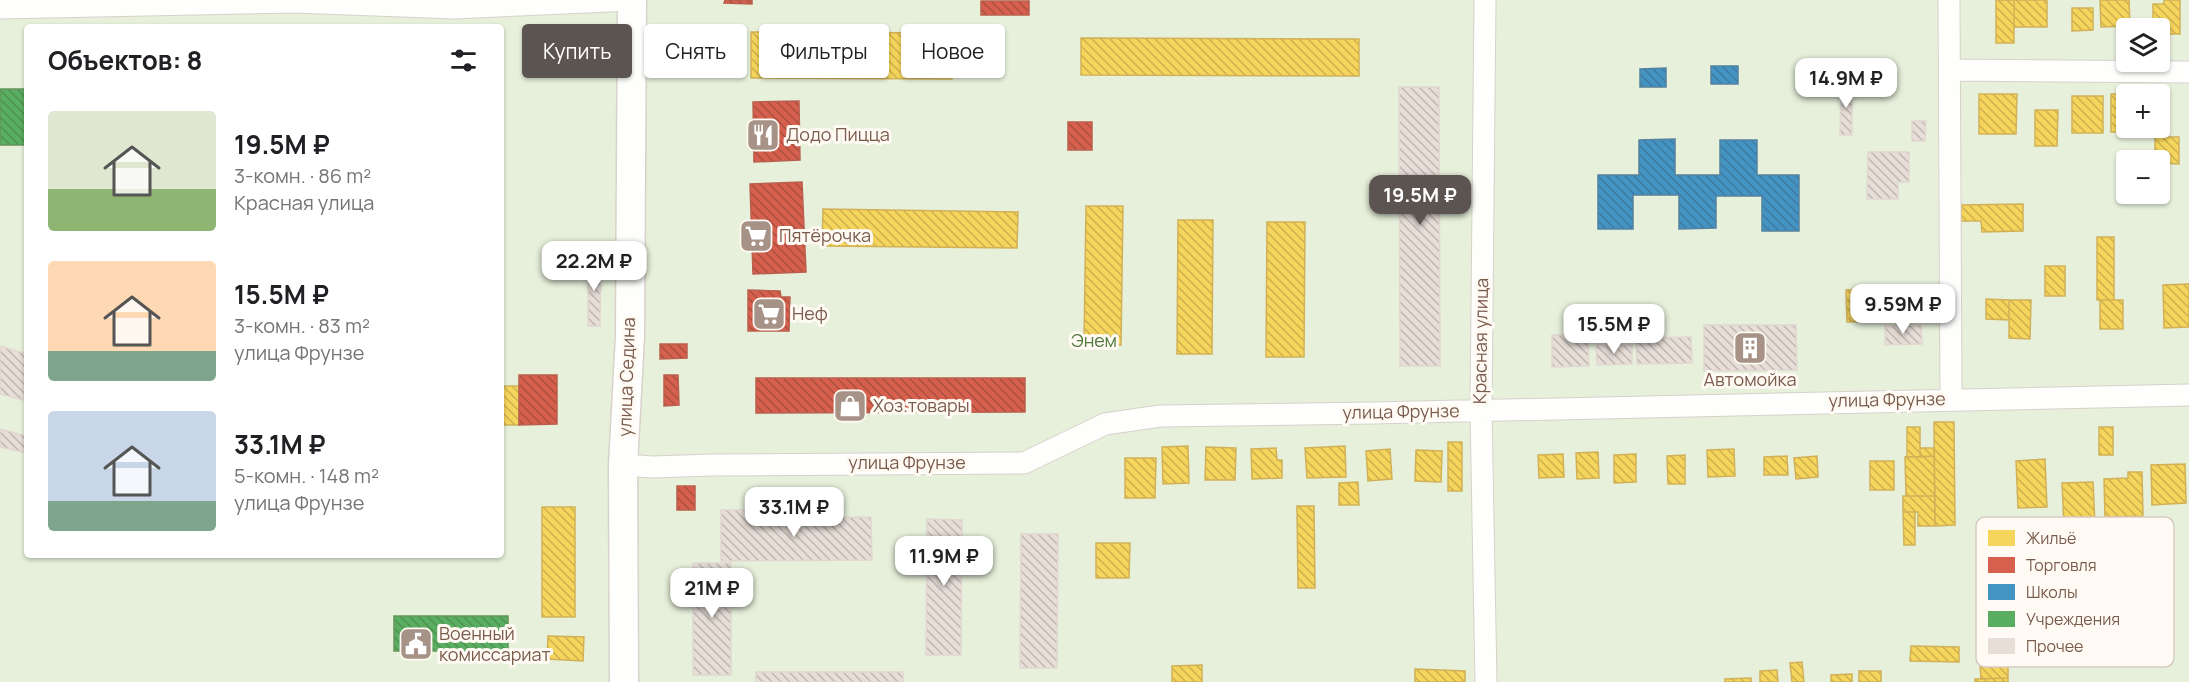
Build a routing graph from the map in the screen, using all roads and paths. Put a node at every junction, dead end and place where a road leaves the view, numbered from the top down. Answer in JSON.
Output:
{"nodes":[{"id":1,"x":632,"y":0,"type":"edge"},
{"id":2,"x":1485,"y":0,"type":"edge"},
{"id":3,"x":1949,"y":0,"type":"edge"},
{"id":4,"x":0,"y":8,"type":"edge"},
{"id":5,"x":1950,"y":70,"type":"junction"},
{"id":6,"x":2189,"y":72,"type":"edge"},
{"id":7,"x":2189,"y":395,"type":"edge"},
{"id":8,"x":1951,"y":399,"type":"junction"},
{"id":9,"x":1481,"y":410,"type":"junction"},
{"id":10,"x":623,"y":465,"type":"junction"},
{"id":11,"x":624,"y":682,"type":"edge"},
{"id":12,"x":1486,"y":682,"type":"edge"}],
"edges":[{"from":1,"to":4,"type":"street"},
{"from":1,"to":10,"type":"street","name":"улица Седина"},
{"from":2,"to":9,"type":"street","name":"Красная улица"},
{"from":3,"to":5,"type":"street"},
{"from":5,"to":6,"type":"street"},
{"from":5,"to":8,"type":"street"},
{"from":7,"to":8,"type":"street","name":"улица Фрунзе"},
{"from":8,"to":9,"type":"street","name":"улица Фрунзе"},
{"from":9,"to":10,"type":"street","name":"улица Фрунзе"},
{"from":9,"to":12,"type":"street","name":"Красная улица"},
{"from":10,"to":11,"type":"street","name":"улица Седина"}]}
